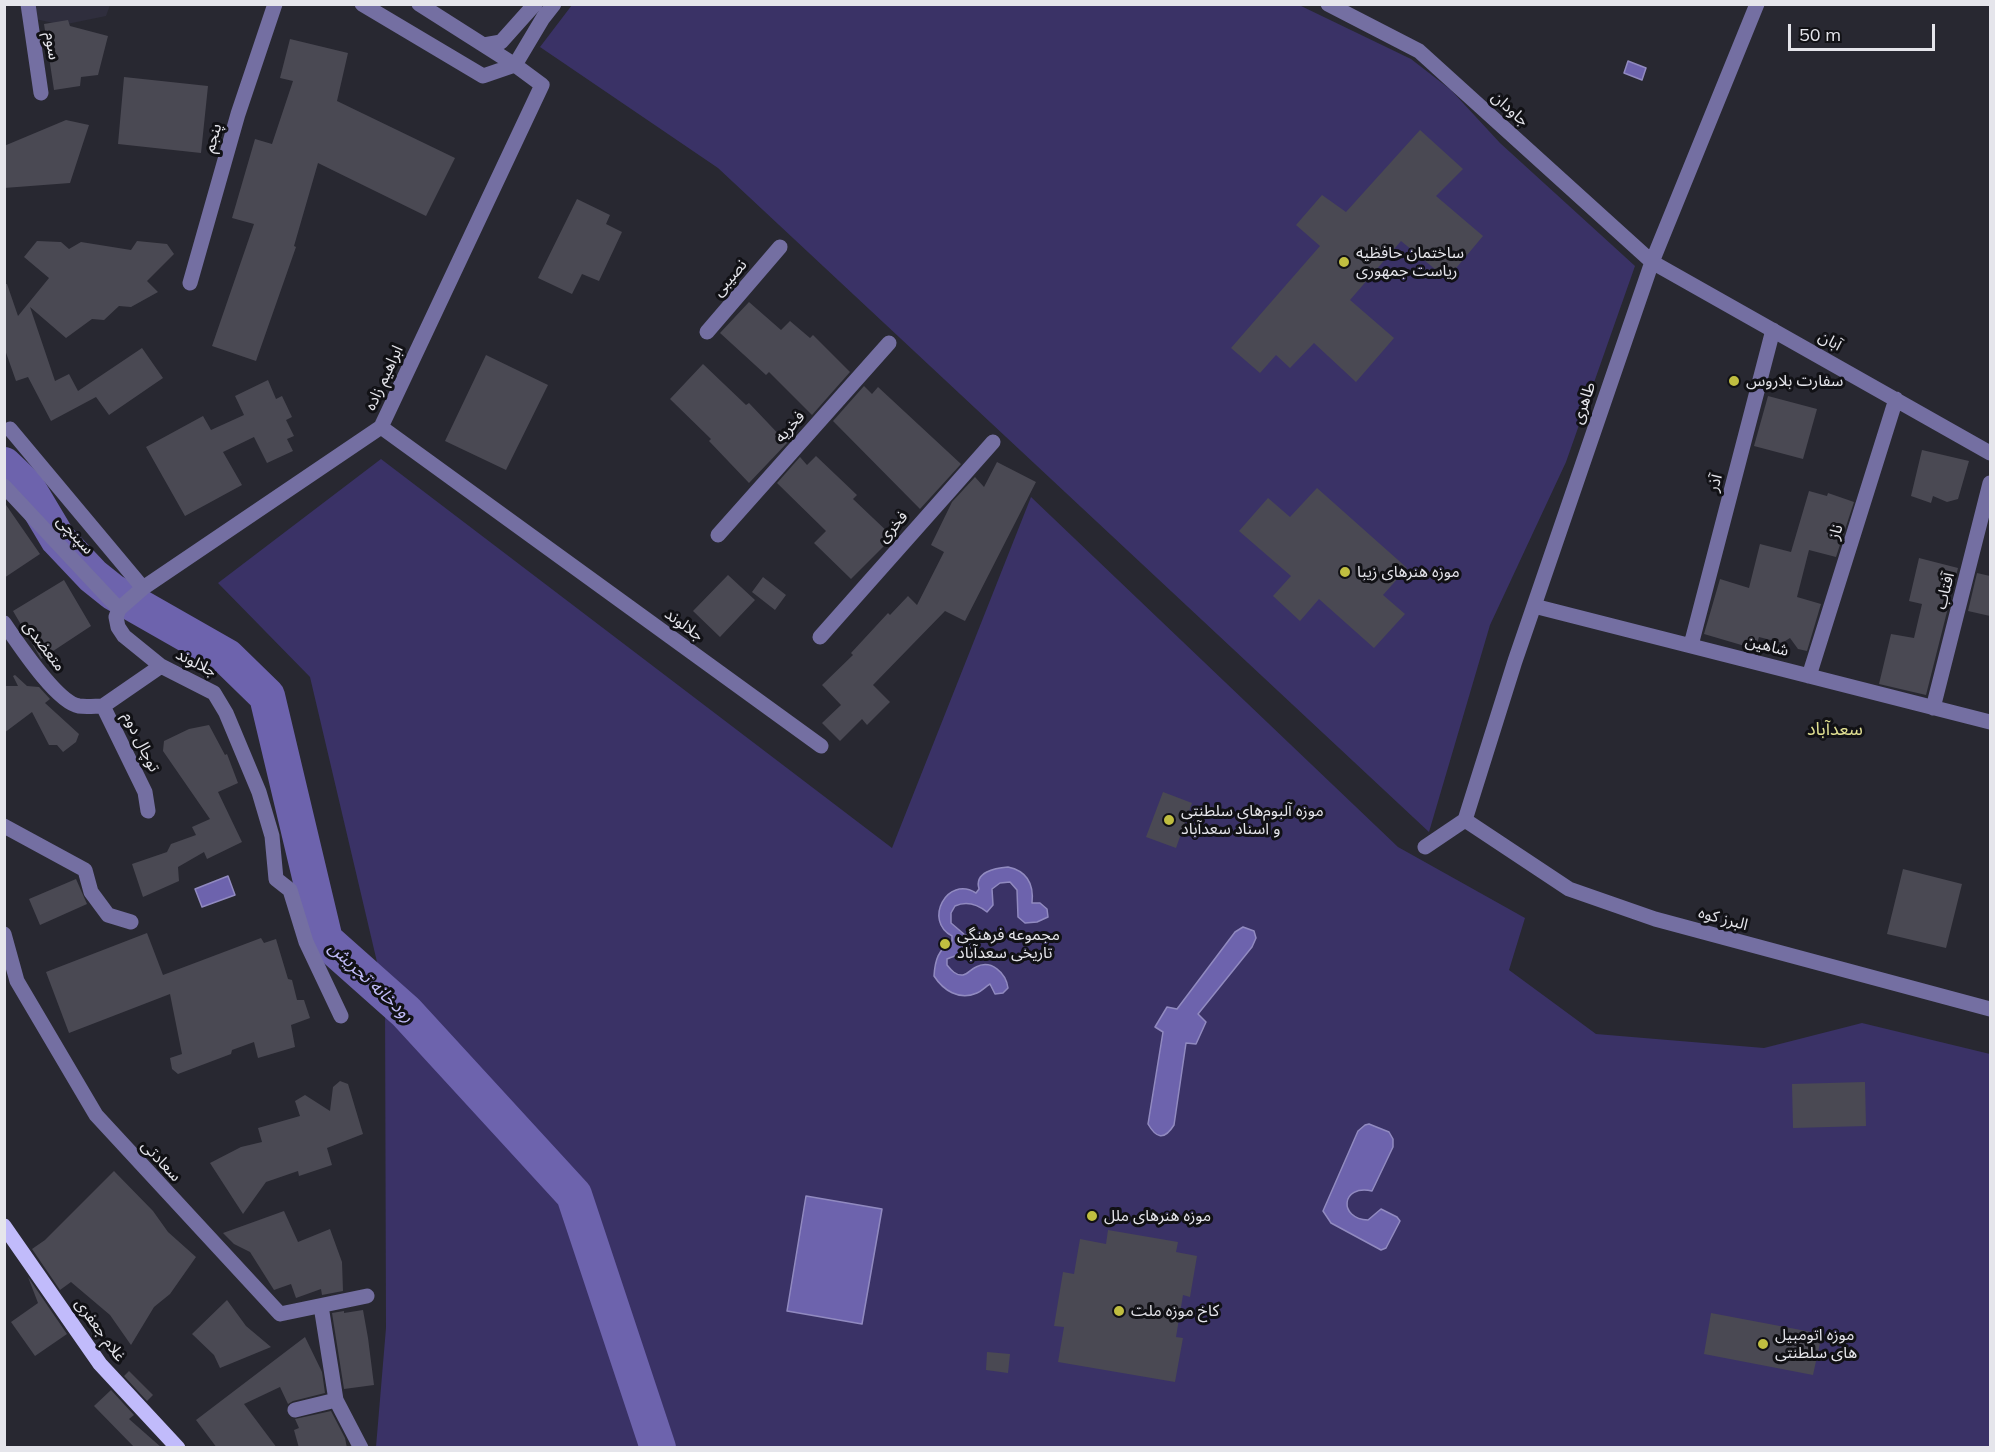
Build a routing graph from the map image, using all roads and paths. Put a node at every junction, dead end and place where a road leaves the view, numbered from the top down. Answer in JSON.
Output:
{"nodes":[{"id":1,"x":28,"y":4,"type":"edge"},
{"id":2,"x":275,"y":4,"type":"edge"},
{"id":3,"x":362,"y":4,"type":"edge"},
{"id":4,"x":419,"y":4,"type":"edge"},
{"id":5,"x":535,"y":4,"type":"edge"},
{"id":6,"x":554,"y":4,"type":"edge"},
{"id":7,"x":1328,"y":4,"type":"edge"},
{"id":8,"x":1757,"y":4,"type":"edge"},
{"id":9,"x":484,"y":45,"type":"junction"},
{"id":10,"x":515,"y":65,"type":"junction"},
{"id":11,"x":40,"y":93,"type":"dead end"},
{"id":12,"x":780,"y":247,"type":"dead end"},
{"id":13,"x":1652,"y":262,"type":"junction"},
{"id":14,"x":190,"y":283,"type":"dead end"},
{"id":15,"x":1773,"y":330,"type":"junction"},
{"id":16,"x":707,"y":332,"type":"dead end"},
{"id":17,"x":889,"y":343,"type":"dead end"},
{"id":18,"x":1896,"y":399,"type":"junction"},
{"id":19,"x":381,"y":427,"type":"junction"},
{"id":20,"x":10,"y":429,"type":"dead end"},
{"id":21,"x":993,"y":442,"type":"dead end"},
{"id":22,"x":1990,"y":453,"type":"edge"},
{"id":23,"x":1990,"y":483,"type":"edge"},
{"id":24,"x":8,"y":496,"type":"edge"},
{"id":25,"x":718,"y":535,"type":"dead end"},
{"id":26,"x":143,"y":588,"type":"junction"},
{"id":27,"x":1534,"y":606,"type":"junction"},
{"id":28,"x":119,"y":609,"type":"junction"},
{"id":29,"x":4,"y":623,"type":"edge"},
{"id":30,"x":820,"y":637,"type":"dead end"},
{"id":31,"x":1691,"y":645,"type":"junction"},
{"id":32,"x":161,"y":666,"type":"junction"},
{"id":33,"x":1809,"y":676,"type":"junction"},
{"id":34,"x":55,"y":691,"type":"joint"},
{"id":35,"x":103,"y":706,"type":"junction"},
{"id":36,"x":1934,"y":708,"type":"junction"},
{"id":37,"x":1990,"y":722,"type":"edge"},
{"id":38,"x":821,"y":746,"type":"dead end"},
{"id":39,"x":148,"y":811,"type":"dead end"},
{"id":40,"x":1465,"y":820,"type":"junction"},
{"id":41,"x":4,"y":826,"type":"edge"},
{"id":42,"x":1425,"y":847,"type":"dead end"},
{"id":43,"x":130,"y":922,"type":"dead end"},
{"id":44,"x":4,"y":934,"type":"edge"},
{"id":45,"x":1990,"y":1009,"type":"edge"},
{"id":46,"x":341,"y":1016,"type":"dead end"},
{"id":47,"x":4,"y":1226,"type":"edge"},
{"id":48,"x":367,"y":1296,"type":"dead end"},
{"id":49,"x":321,"y":1306,"type":"junction"},
{"id":50,"x":336,"y":1400,"type":"junction"},
{"id":51,"x":295,"y":1410,"type":"dead end"},
{"id":52,"x":178,"y":1448,"type":"edge"},
{"id":53,"x":361,"y":1448,"type":"edge"}],
"edges":[{"from":1,"to":11,"type":"street","name":"سوم"},
{"from":2,"to":14,"type":"street","name":"پنجم"},
{"from":3,"to":10,"type":"street"},
{"from":4,"to":9,"type":"street"},
{"from":5,"to":9,"type":"street"},
{"from":6,"to":10,"type":"street"},
{"from":7,"to":13,"type":"street","name":"جاودان"},
{"from":8,"to":13,"type":"street","name":"طاهری"},
{"from":9,"to":10,"type":"street"},
{"from":10,"to":19,"type":"street","name":"ابراهیم زاده"},
{"from":12,"to":16,"type":"street","name":"نصیبی"},
{"from":13,"to":15,"type":"street","name":"آبان"},
{"from":13,"to":27,"type":"street","name":"طاهری"},
{"from":15,"to":18,"type":"street","name":"آبان"},
{"from":15,"to":31,"type":"street","name":"آذر"},
{"from":17,"to":25,"type":"street","name":"فخریه"},
{"from":18,"to":22,"type":"street","name":"آبان"},
{"from":18,"to":33,"type":"street","name":"ناز"},
{"from":19,"to":26,"type":"street","name":"ابراهیم زاده"},
{"from":19,"to":38,"type":"street","name":"جلالوند"},
{"from":20,"to":26,"type":"street"},
{"from":21,"to":30,"type":"street","name":"فخری"},
{"from":23,"to":36,"type":"street","name":"آفتاب"},
{"from":24,"to":28,"type":"street","name":"سپنچی"},
{"from":26,"to":28,"type":"street"},
{"from":27,"to":31,"type":"street","name":"شاهین"},
{"from":27,"to":40,"type":"street","name":"طاهری"},
{"from":28,"to":32,"type":"street","name":"جلالوند"},
{"from":29,"to":34,"type":"street","name":"متعضدی"},
{"from":31,"to":33,"type":"street","name":"شاهین"},
{"from":32,"to":35,"type":"street"},
{"from":32,"to":46,"type":"street","name":"جلالوند"},
{"from":33,"to":36,"type":"street","name":"شاهین"},
{"from":34,"to":35,"type":"street","name":"توچال دوم"},
{"from":35,"to":39,"type":"street","name":"توچال دوم"},
{"from":36,"to":37,"type":"street","name":"شاهین"},
{"from":40,"to":42,"type":"street"},
{"from":40,"to":45,"type":"street","name":"البرز کوه"},
{"from":41,"to":43,"type":"street"},
{"from":44,"to":49,"type":"street","name":"سعادتی"},
{"from":47,"to":52,"type":"main road","name":"غلام جعفری"},
{"from":48,"to":49,"type":"street","name":"سعادتی"},
{"from":49,"to":50,"type":"street"},
{"from":50,"to":51,"type":"street"},
{"from":50,"to":53,"type":"street"}]}
